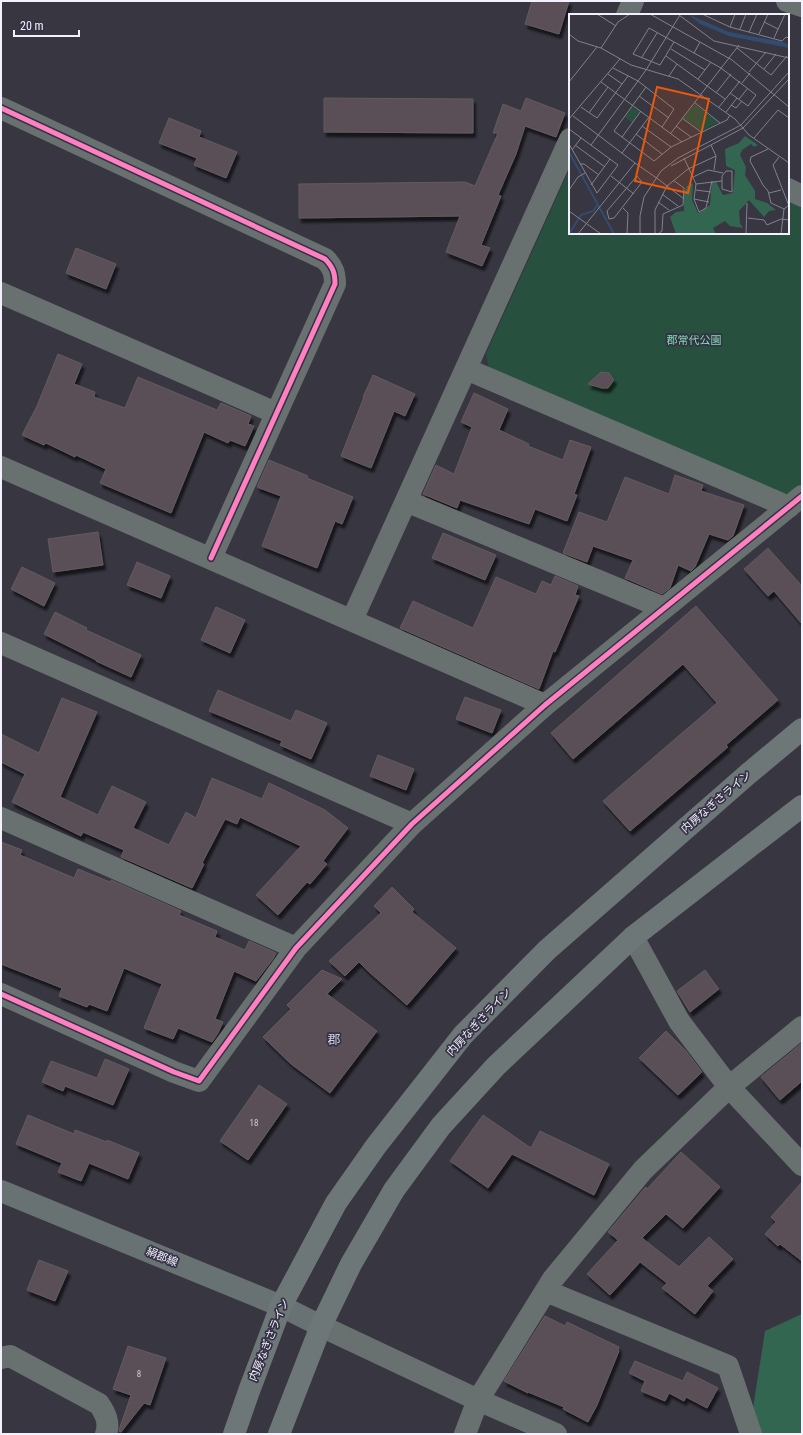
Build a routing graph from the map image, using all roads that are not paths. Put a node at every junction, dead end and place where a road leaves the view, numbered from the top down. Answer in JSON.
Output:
{"nodes":[{"id":1,"x":633,"y":1,"type":"edge"},
{"id":2,"x":787,"y":1,"type":"edge"},
{"id":3,"x":802,"y":6,"type":"edge"},
{"id":4,"x":627,"y":14,"type":"edge"},
{"id":5,"x":1,"y":108,"type":"edge"},
{"id":6,"x":569,"y":141,"type":"edge"},
{"id":7,"x":789,"y":190,"type":"edge"},
{"id":8,"x":802,"y":196,"type":"edge"},
{"id":9,"x":1,"y":293,"type":"edge"},
{"id":10,"x":466,"y":369,"type":"junction"},
{"id":11,"x":276,"y":413,"type":"junction"},
{"id":12,"x":1,"y":467,"type":"edge"},
{"id":13,"x":406,"y":502,"type":"junction"},
{"id":14,"x":795,"y":502,"type":"edge"},
{"id":15,"x":211,"y":558,"type":"junction"},
{"id":16,"x":664,"y":608,"type":"junction"},
{"id":17,"x":352,"y":620,"type":"junction"},
{"id":18,"x":1,"y":643,"type":"edge"},
{"id":19,"x":545,"y":704,"type":"junction"},
{"id":20,"x":802,"y":729,"type":"edge"},
{"id":21,"x":802,"y":806,"type":"edge"},
{"id":22,"x":1,"y":818,"type":"edge"},
{"id":23,"x":412,"y":824,"type":"junction"},
{"id":24,"x":634,"y":937,"type":"junction"},
{"id":25,"x":296,"y":948,"type":"junction"},
{"id":26,"x":1,"y":994,"type":"edge"},
{"id":27,"x":802,"y":1026,"type":"edge"},
{"id":28,"x":728,"y":1087,"type":"junction"},
{"id":29,"x":802,"y":1165,"type":"edge"},
{"id":30,"x":1,"y":1191,"type":"edge"},
{"id":31,"x":546,"y":1291,"type":"junction"},
{"id":32,"x":281,"y":1306,"type":"junction"},
{"id":33,"x":321,"y":1326,"type":"junction"},
{"id":34,"x":1,"y":1358,"type":"edge"},
{"id":35,"x":478,"y":1400,"type":"junction"},
{"id":36,"x":106,"y":1434,"type":"edge"},
{"id":37,"x":234,"y":1434,"type":"edge"},
{"id":38,"x":279,"y":1434,"type":"edge"},
{"id":39,"x":465,"y":1434,"type":"edge"},
{"id":40,"x":556,"y":1434,"type":"edge"},
{"id":41,"x":751,"y":1434,"type":"edge"}],
"edges":[{"from":1,"to":4,"type":"street"},
{"from":2,"to":3,"type":"street"},
{"from":5,"to":11,"type":"street"},
{"from":6,"to":10,"type":"street"},
{"from":7,"to":8,"type":"street"},
{"from":9,"to":11,"type":"street"},
{"from":10,"to":13,"type":"street"},
{"from":10,"to":14,"type":"street"},
{"from":11,"to":15,"type":"street"},
{"from":12,"to":15,"type":"street"},
{"from":13,"to":16,"type":"street"},
{"from":13,"to":17,"type":"street"},
{"from":14,"to":16,"type":"street"},
{"from":15,"to":17,"type":"street"},
{"from":16,"to":19,"type":"street"},
{"from":17,"to":19,"type":"street"},
{"from":18,"to":23,"type":"street"},
{"from":19,"to":23,"type":"street"},
{"from":20,"to":32,"type":"highway","name":"内房なぎさライン"},
{"from":21,"to":24,"type":"highway"},
{"from":22,"to":25,"type":"street"},
{"from":23,"to":25,"type":"street"},
{"from":24,"to":28,"type":"street"},
{"from":24,"to":33,"type":"highway"},
{"from":25,"to":26,"type":"street"},
{"from":27,"to":28,"type":"street"},
{"from":28,"to":29,"type":"street"},
{"from":28,"to":31,"type":"street"},
{"from":30,"to":32,"type":"main road","name":"絹郡線"},
{"from":31,"to":35,"type":"street"},
{"from":31,"to":41,"type":"street"},
{"from":32,"to":33,"type":"main road","name":"絹郡線"},
{"from":32,"to":37,"type":"highway","name":"内房なぎさライン"},
{"from":33,"to":35,"type":"street"},
{"from":33,"to":38,"type":"highway"},
{"from":34,"to":36,"type":"street"},
{"from":35,"to":39,"type":"street"},
{"from":35,"to":40,"type":"street"}]}
